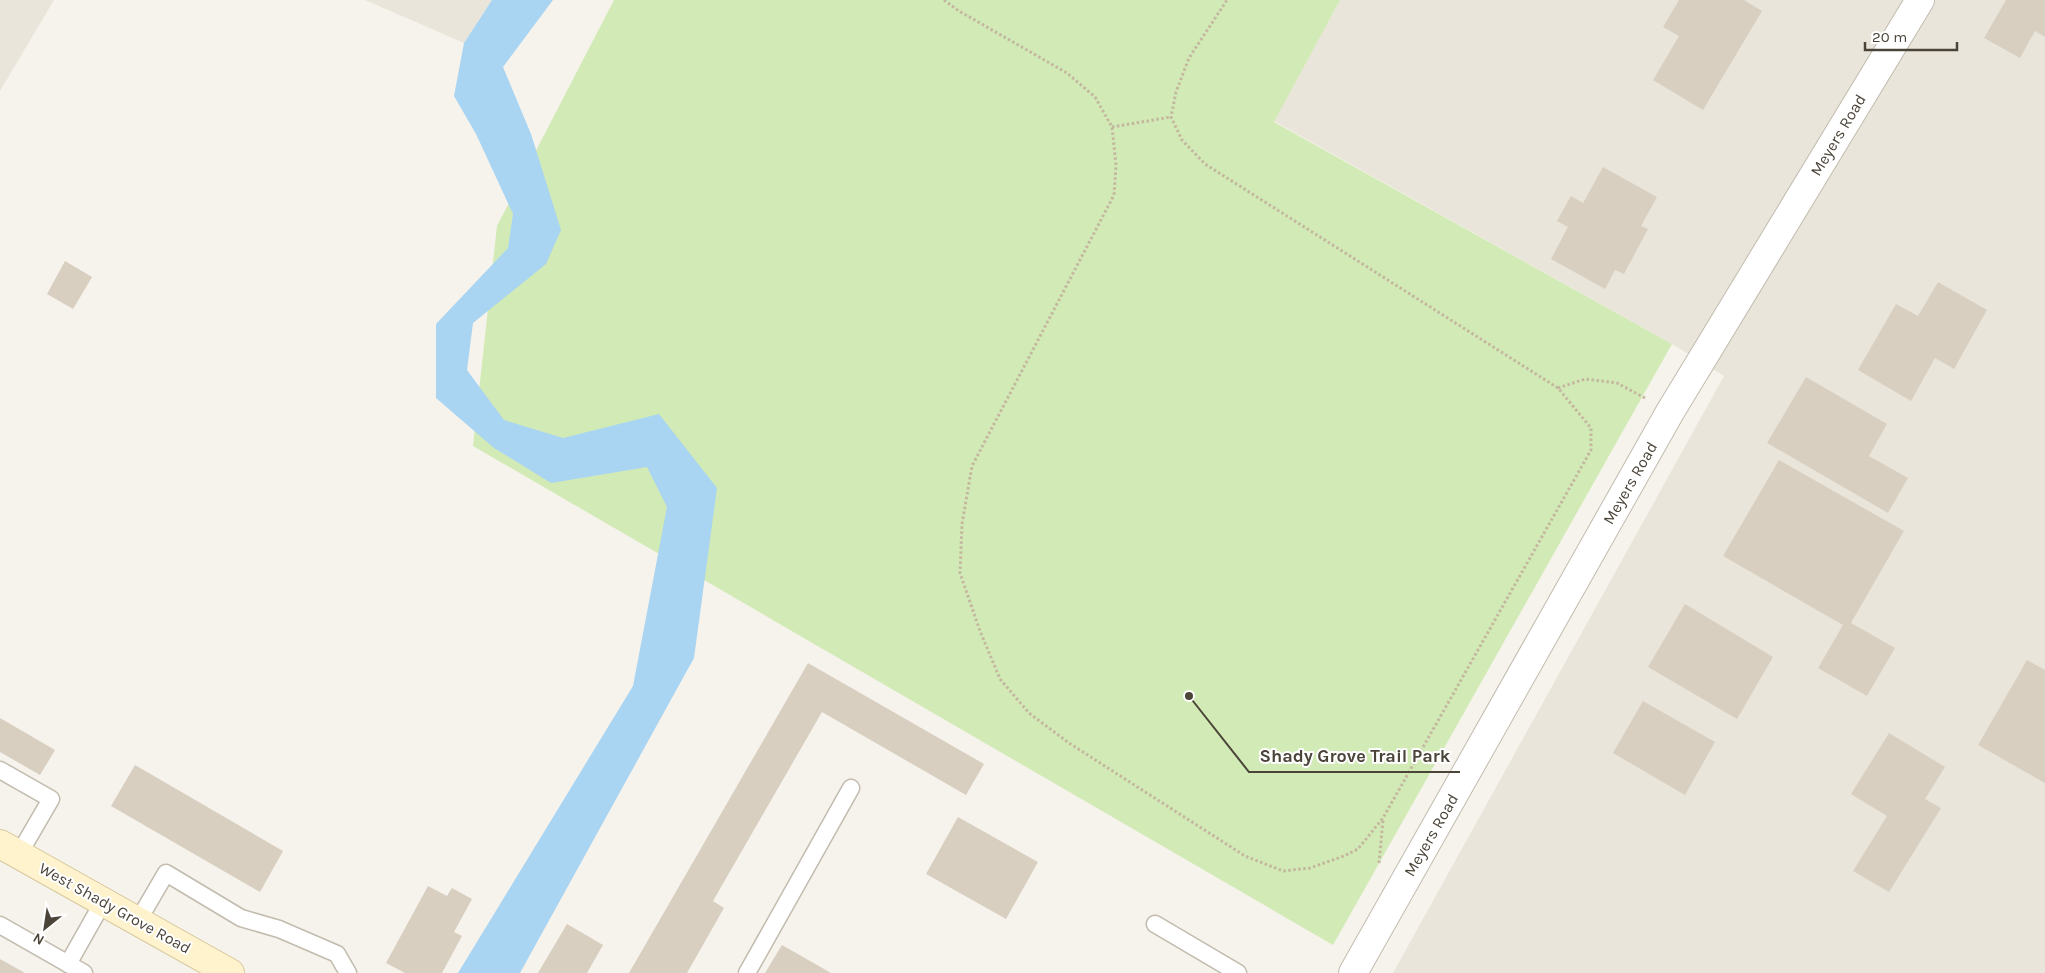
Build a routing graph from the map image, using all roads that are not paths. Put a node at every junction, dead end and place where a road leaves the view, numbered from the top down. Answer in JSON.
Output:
{"nodes":[{"id":1,"x":1920,"y":0,"type":"edge"},
{"id":2,"x":0,"y":770,"type":"edge"},
{"id":3,"x":851,"y":788,"type":"dead end"},
{"id":4,"x":10,"y":849,"type":"edge"},
{"id":5,"x":103,"y":902,"type":"junction"},
{"id":6,"x":138,"y":921,"type":"junction"},
{"id":7,"x":1155,"y":924,"type":"dead end"},
{"id":8,"x":0,"y":925,"type":"edge"},
{"id":9,"x":68,"y":964,"type":"junction"},
{"id":10,"x":221,"y":971,"type":"edge"},
{"id":11,"x":84,"y":973,"type":"edge"},
{"id":12,"x":348,"y":973,"type":"edge"},
{"id":13,"x":747,"y":973,"type":"edge"},
{"id":14,"x":1238,"y":973,"type":"edge"},
{"id":15,"x":1353,"y":973,"type":"edge"}],
"edges":[{"from":1,"to":15,"type":"street","name":"Meyers Road"},
{"from":2,"to":4,"type":"lane"},
{"from":3,"to":13,"type":"lane"},
{"from":4,"to":5,"type":"main road","name":"West Shady Grove Road"},
{"from":5,"to":6,"type":"main road","name":"West Shady Grove Road"},
{"from":5,"to":9,"type":"lane"},
{"from":6,"to":10,"type":"main road","name":"West Shady Grove Road"},
{"from":6,"to":12,"type":"lane"},
{"from":7,"to":14,"type":"lane"},
{"from":8,"to":9,"type":"lane"},
{"from":9,"to":11,"type":"lane"}]}
